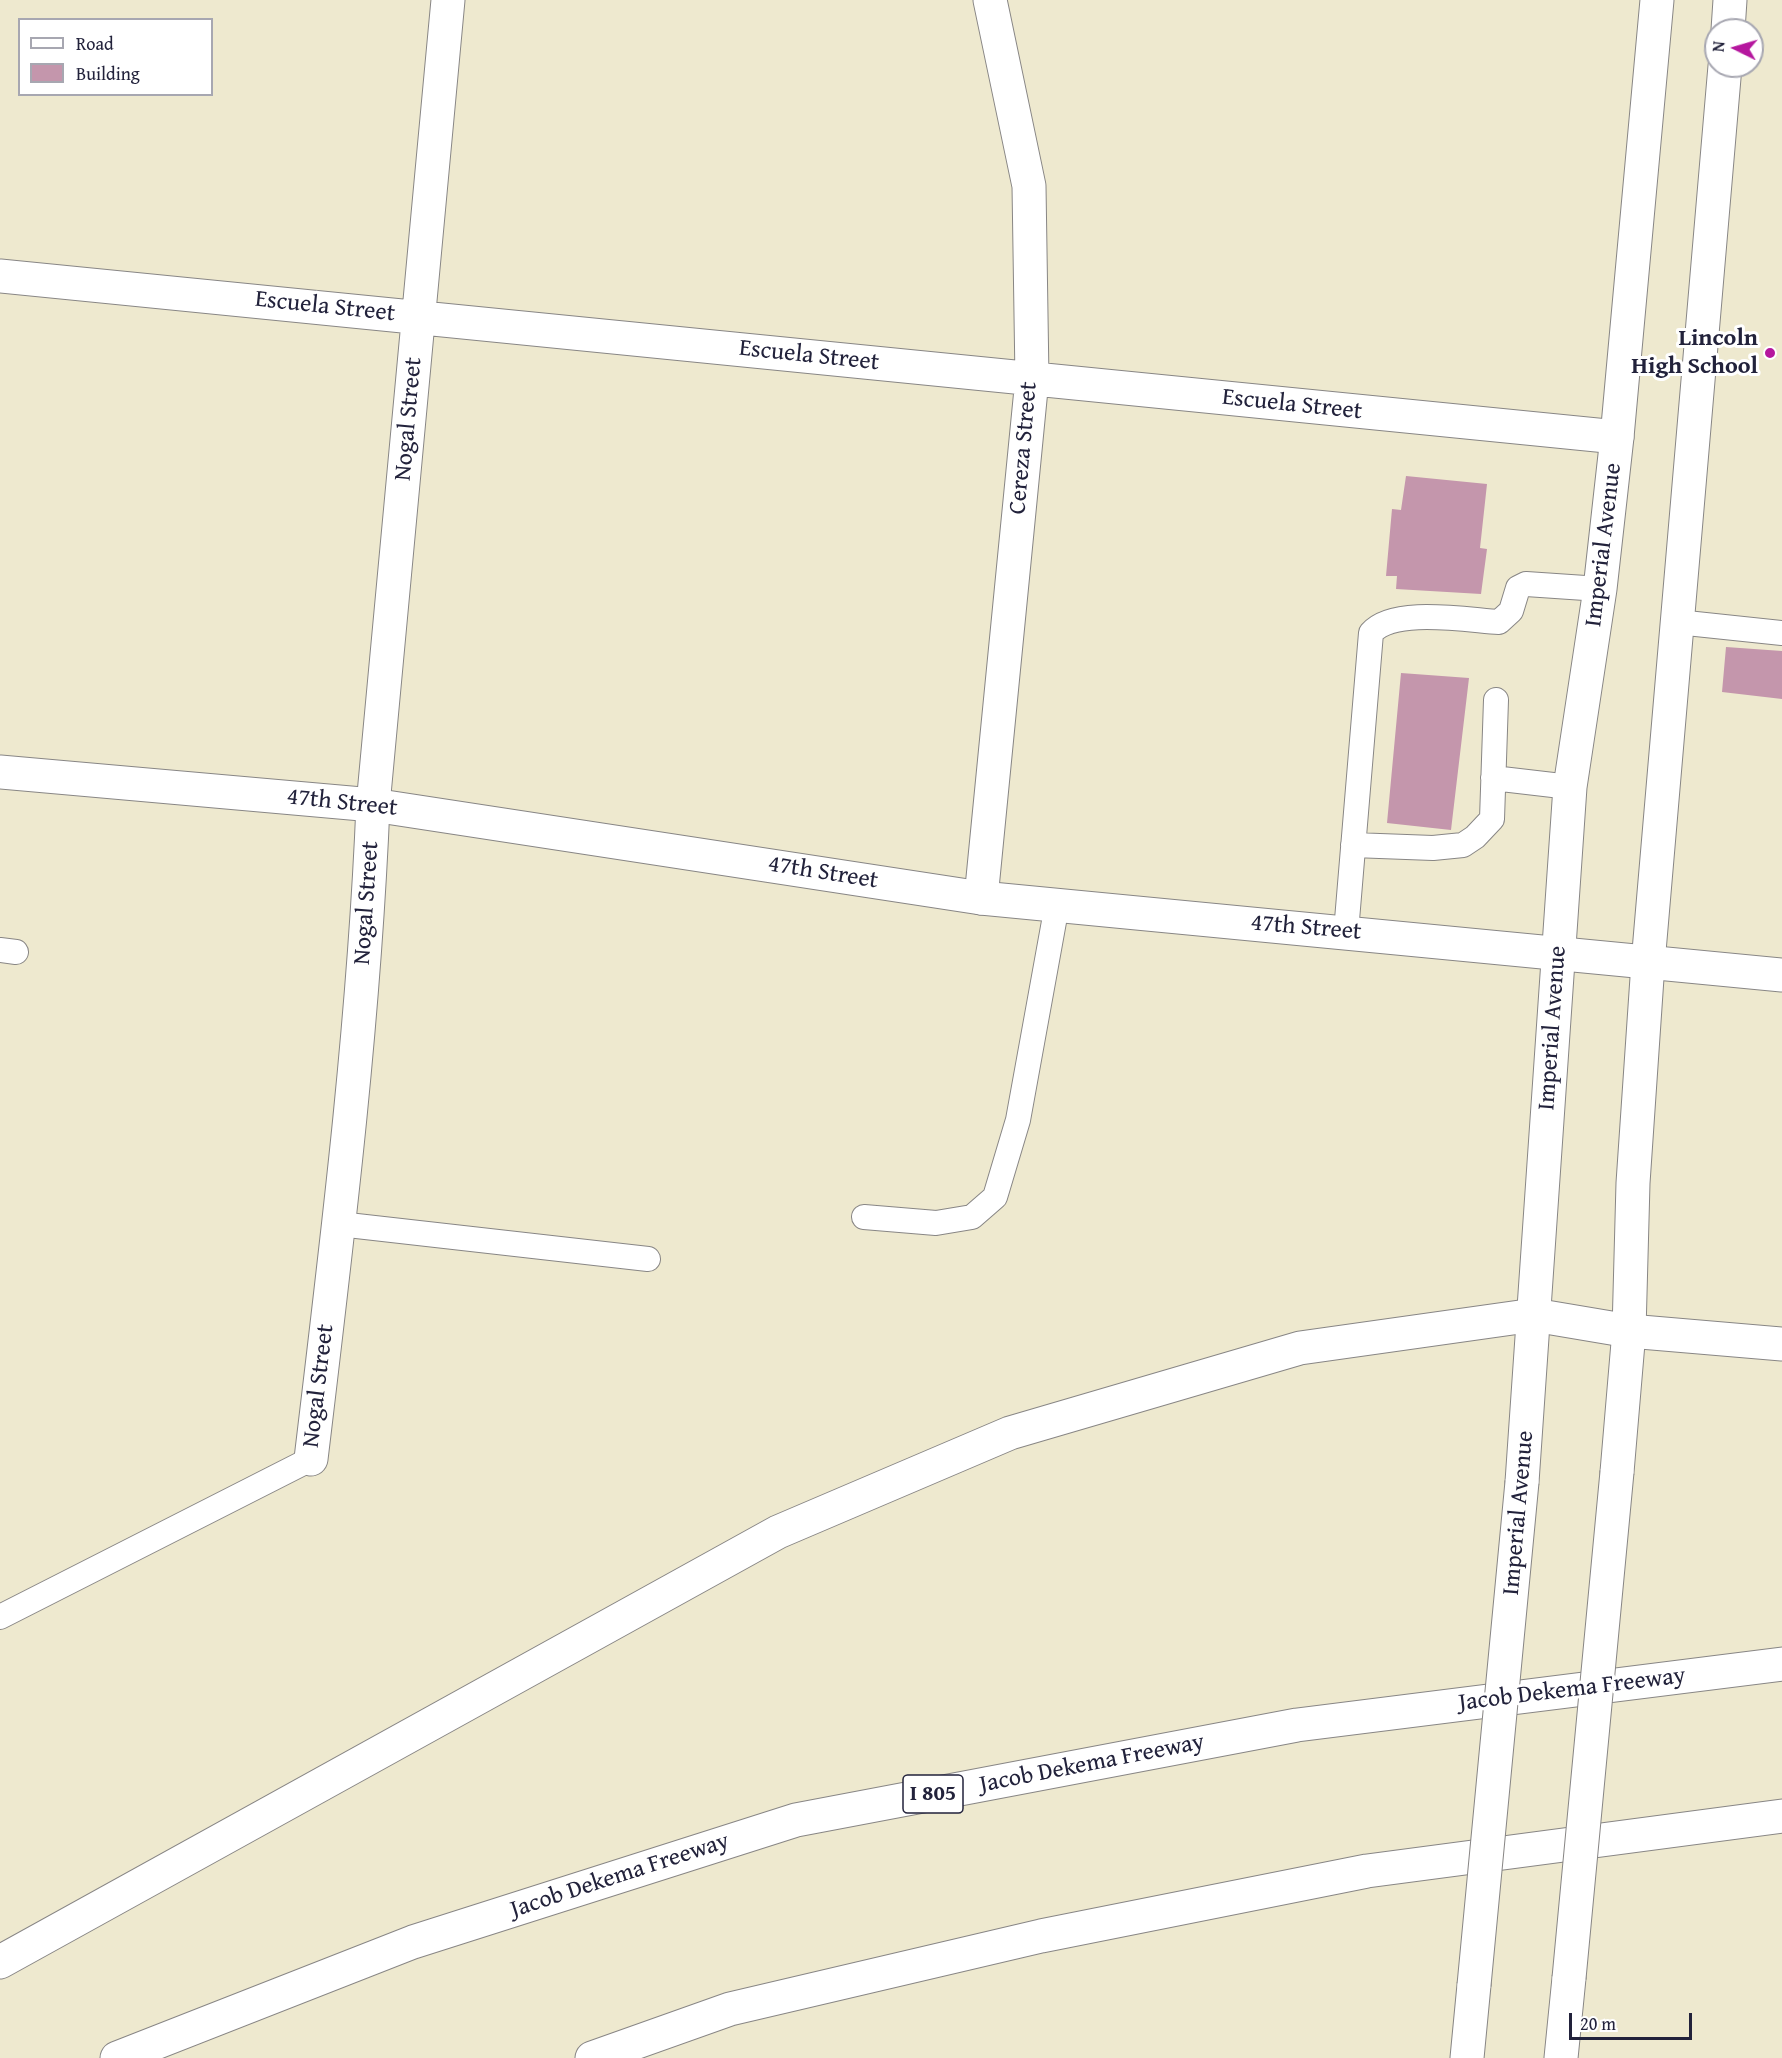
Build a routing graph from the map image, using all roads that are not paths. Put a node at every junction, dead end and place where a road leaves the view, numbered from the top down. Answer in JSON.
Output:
{"nodes":[{"id":1,"x":448,"y":0,"type":"edge"},
{"id":2,"x":990,"y":0,"type":"edge"},
{"id":3,"x":1657,"y":0,"type":"edge"},
{"id":4,"x":1730,"y":0,"type":"edge"},
{"id":5,"x":1729,"y":18,"type":"edge"},
{"id":6,"x":1724,"y":78,"type":"edge"},
{"id":7,"x":0,"y":276,"type":"edge"},
{"id":8,"x":419,"y":316,"type":"junction"},
{"id":9,"x":1032,"y":379,"type":"junction"},
{"id":10,"x":1617,"y":437,"type":"junction"},
{"id":11,"x":1600,"y":589,"type":"junction"},
{"id":12,"x":1677,"y":622,"type":"junction"},
{"id":13,"x":1782,"y":633,"type":"edge"},
{"id":14,"x":1496,"y":700,"type":"dead end"},
{"id":15,"x":0,"y":772,"type":"edge"},
{"id":16,"x":1493,"y":778,"type":"junction"},
{"id":17,"x":1570,"y":787,"type":"junction"},
{"id":18,"x":373,"y":805,"type":"junction"},
{"id":19,"x":1353,"y":845,"type":"junction"},
{"id":20,"x":981,"y":898,"type":"junction"},
{"id":21,"x":1057,"y":905,"type":"junction"},
{"id":22,"x":1346,"y":932,"type":"junction"},
{"id":23,"x":1559,"y":952,"type":"junction"},
{"id":24,"x":1648,"y":963,"type":"junction"},
{"id":25,"x":1782,"y":975,"type":"edge"},
{"id":26,"x":864,"y":1217,"type":"dead end"},
{"id":27,"x":339,"y":1224,"type":"junction"},
{"id":28,"x":648,"y":1259,"type":"dead end"},
{"id":29,"x":1534,"y":1315,"type":"junction"},
{"id":30,"x":1629,"y":1331,"type":"junction"},
{"id":31,"x":1782,"y":1344,"type":"edge"},
{"id":32,"x":310,"y":1459,"type":"joint"},
{"id":33,"x":0,"y":1617,"type":"edge"},
{"id":34,"x":1782,"y":1664,"type":"edge"},
{"id":35,"x":1782,"y":1816,"type":"edge"},
{"id":36,"x":0,"y":1962,"type":"edge"},
{"id":37,"x":117,"y":2058,"type":"edge"},
{"id":38,"x":592,"y":2058,"type":"edge"},
{"id":39,"x":1467,"y":2058,"type":"edge"},
{"id":40,"x":1561,"y":2058,"type":"edge"}],
"edges":[{"from":1,"to":8,"type":"main road","name":"Nogal Street"},
{"from":2,"to":9,"type":"main road","name":"Cereza Street"},
{"from":3,"to":10,"type":"main road","name":"Imperial Avenue"},
{"from":4,"to":5,"type":"main road"},
{"from":6,"to":12,"type":"main road"},
{"from":7,"to":8,"type":"main road","name":"Escuela Street"},
{"from":8,"to":9,"type":"main road","name":"Escuela Street"},
{"from":8,"to":18,"type":"main road","name":"Nogal Street"},
{"from":9,"to":10,"type":"main road","name":"Escuela Street"},
{"from":9,"to":20,"type":"main road","name":"Cereza Street"},
{"from":10,"to":11,"type":"main road","name":"Imperial Avenue"},
{"from":11,"to":17,"type":"main road","name":"Imperial Avenue"},
{"from":11,"to":19,"type":"lane"},
{"from":12,"to":13,"type":"lane"},
{"from":12,"to":24,"type":"main road"},
{"from":14,"to":16,"type":"lane"},
{"from":15,"to":18,"type":"main road","name":"47th Street"},
{"from":16,"to":17,"type":"lane"},
{"from":16,"to":19,"type":"lane"},
{"from":17,"to":23,"type":"main road","name":"Imperial Avenue"},
{"from":18,"to":20,"type":"main road","name":"47th Street"},
{"from":18,"to":27,"type":"main road","name":"Nogal Street"},
{"from":19,"to":22,"type":"lane"},
{"from":20,"to":21,"type":"main road","name":"47th Street"},
{"from":21,"to":22,"type":"main road","name":"47th Street"},
{"from":21,"to":26,"type":"lane"},
{"from":22,"to":23,"type":"main road","name":"47th Street"},
{"from":23,"to":24,"type":"main road","name":"47th Street"},
{"from":23,"to":29,"type":"main road","name":"Imperial Avenue"},
{"from":24,"to":25,"type":"main road","name":"47th Street"},
{"from":24,"to":30,"type":"main road"},
{"from":27,"to":28,"type":"lane"},
{"from":27,"to":32,"type":"main road","name":"Nogal Street"},
{"from":29,"to":30,"type":"main road"},
{"from":29,"to":36,"type":"main road"},
{"from":29,"to":39,"type":"main road","name":"Imperial Avenue","bridge":true},
{"from":30,"to":31,"type":"main road"},
{"from":30,"to":40,"type":"main road","bridge":true},
{"from":32,"to":33,"type":"lane","name":"Nogal Street"},
{"from":34,"to":37,"type":"main road","name":"Jacob Dekema Freeway","number":"I 805"},
{"from":35,"to":38,"type":"main road"}]}
